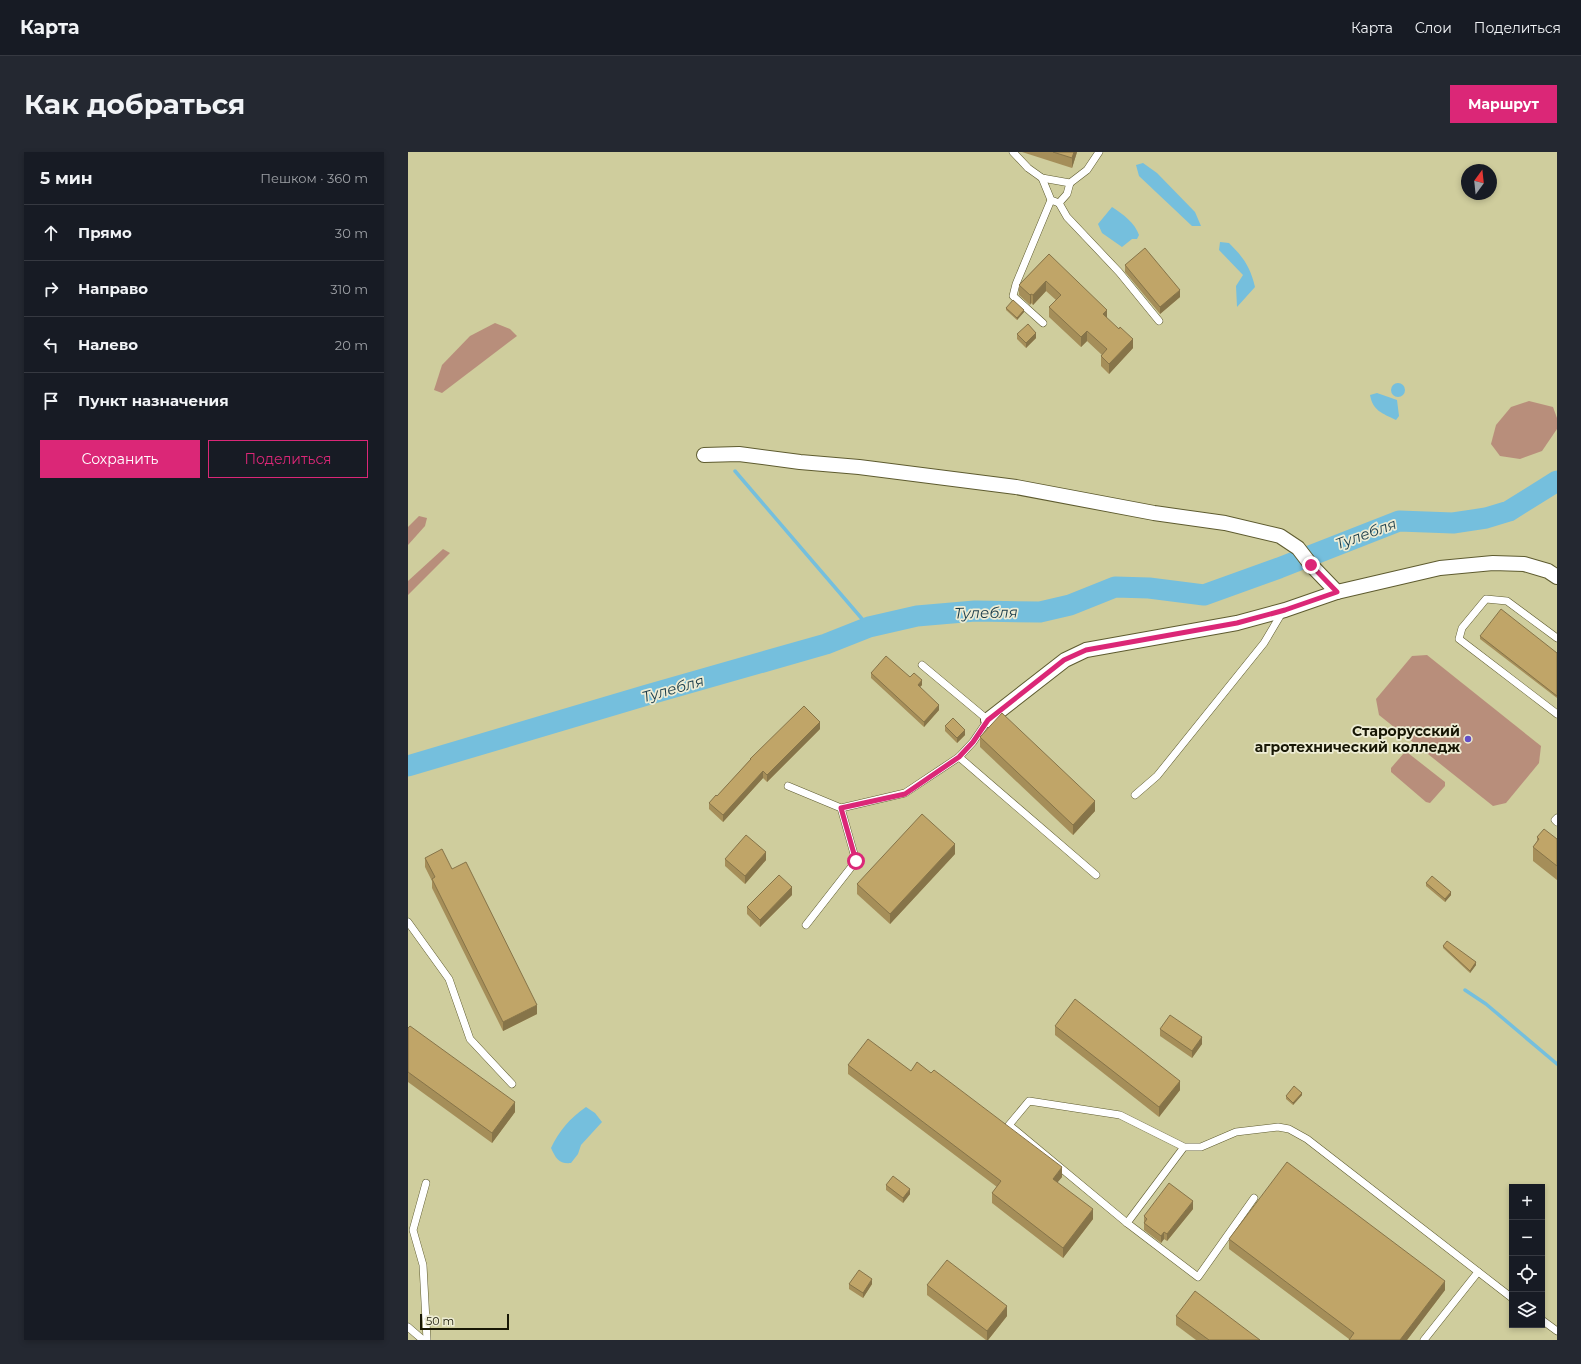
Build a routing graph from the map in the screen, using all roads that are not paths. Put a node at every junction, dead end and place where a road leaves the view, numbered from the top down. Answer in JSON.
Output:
{"nodes":[{"id":1,"x":1013,"y":152,"type":"edge"},
{"id":2,"x":1099,"y":152,"type":"edge"},
{"id":3,"x":1042,"y":178,"type":"junction"},
{"id":4,"x":1070,"y":183,"type":"junction"},
{"id":5,"x":1051,"y":200,"type":"junction"},
{"id":6,"x":1059,"y":203,"type":"junction"},
{"id":7,"x":1159,"y":321,"type":"dead end"},
{"id":8,"x":1043,"y":323,"type":"dead end"},
{"id":9,"x":704,"y":455,"type":"dead end"},
{"id":10,"x":1557,"y":577,"type":"edge"},
{"id":11,"x":1337,"y":592,"type":"junction"},
{"id":12,"x":1285,"y":610,"type":"junction"},
{"id":13,"x":1557,"y":638,"type":"edge"},
{"id":14,"x":922,"y":665,"type":"dead end"},
{"id":15,"x":1557,"y":714,"type":"edge"},
{"id":16,"x":988,"y":720,"type":"junction"},
{"id":17,"x":959,"y":757,"type":"junction"},
{"id":18,"x":788,"y":786,"type":"dead end"},
{"id":19,"x":1135,"y":795,"type":"dead end"},
{"id":20,"x":841,"y":808,"type":"junction"},
{"id":21,"x":1557,"y":818,"type":"edge"},
{"id":22,"x":1557,"y":822,"type":"edge"},
{"id":23,"x":1096,"y":875,"type":"dead end"},
{"id":24,"x":408,"y":922,"type":"edge"},
{"id":25,"x":806,"y":924,"type":"dead end"},
{"id":26,"x":512,"y":1084,"type":"dead end"},
{"id":27,"x":1184,"y":1147,"type":"junction"},
{"id":28,"x":426,"y":1183,"type":"dead end"},
{"id":29,"x":1254,"y":1198,"type":"dead end"},
{"id":30,"x":1127,"y":1222,"type":"junction"},
{"id":31,"x":1478,"y":1272,"type":"junction"},
{"id":32,"x":1509,"y":1296,"type":"edge"},
{"id":33,"x":1545,"y":1322,"type":"edge"},
{"id":34,"x":408,"y":1327,"type":"edge"},
{"id":35,"x":1557,"y":1331,"type":"edge"},
{"id":36,"x":422,"y":1340,"type":"edge"},
{"id":37,"x":427,"y":1340,"type":"edge"},
{"id":38,"x":1424,"y":1340,"type":"edge"}],
"edges":[{"from":1,"to":3,"type":"lane"},
{"from":2,"to":4,"type":"lane"},
{"from":3,"to":4,"type":"lane"},
{"from":3,"to":5,"type":"lane"},
{"from":4,"to":6,"type":"lane"},
{"from":5,"to":6,"type":"lane"},
{"from":5,"to":8,"type":"lane"},
{"from":6,"to":7,"type":"lane"},
{"from":9,"to":11,"type":"street"},
{"from":10,"to":11,"type":"street"},
{"from":11,"to":12,"type":"street"},
{"from":12,"to":16,"type":"street"},
{"from":12,"to":19,"type":"lane"},
{"from":13,"to":15,"type":"lane"},
{"from":14,"to":16,"type":"lane"},
{"from":16,"to":17,"type":"lane"},
{"from":17,"to":20,"type":"lane"},
{"from":17,"to":23,"type":"lane"},
{"from":18,"to":20,"type":"lane"},
{"from":20,"to":25,"type":"lane"},
{"from":21,"to":22,"type":"lane"},
{"from":24,"to":26,"type":"lane"},
{"from":27,"to":30,"type":"lane"},
{"from":27,"to":30,"type":"lane"},
{"from":27,"to":31,"type":"lane"},
{"from":28,"to":37,"type":"lane"},
{"from":29,"to":30,"type":"lane"},
{"from":31,"to":32,"type":"lane"},
{"from":31,"to":38,"type":"lane"},
{"from":33,"to":35,"type":"lane"},
{"from":34,"to":36,"type":"lane"}]}
